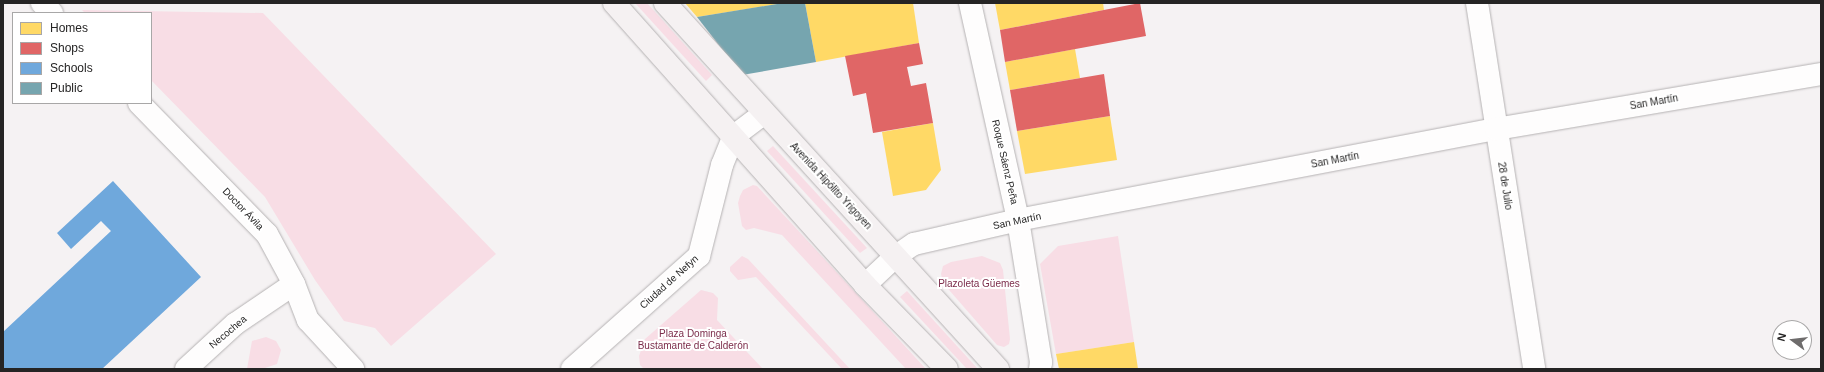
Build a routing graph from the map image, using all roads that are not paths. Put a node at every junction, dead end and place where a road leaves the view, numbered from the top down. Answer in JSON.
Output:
{"nodes":[{"id":1,"x":42,"y":3,"type":"edge"},
{"id":2,"x":614,"y":3,"type":"edge"},
{"id":3,"x":665,"y":3,"type":"edge"},
{"id":4,"x":970,"y":3,"type":"edge"},
{"id":5,"x":1477,"y":3,"type":"edge"},
{"id":6,"x":51,"y":12,"type":"edge"},
{"id":7,"x":1821,"y":74,"type":"edge"},
{"id":8,"x":140,"y":104,"type":"edge"},
{"id":9,"x":763,"y":114,"type":"junction"},
{"id":10,"x":1496,"y":129,"type":"junction"},
{"id":11,"x":734,"y":136,"type":"junction"},
{"id":12,"x":1018,"y":220,"type":"junction"},
{"id":13,"x":896,"y":256,"type":"junction"},
{"id":14,"x":294,"y":284,"type":"junction"},
{"id":15,"x":865,"y":285,"type":"junction"},
{"id":16,"x":583,"y":365,"type":"edge"},
{"id":17,"x":186,"y":369,"type":"edge"},
{"id":18,"x":353,"y":369,"type":"edge"},
{"id":19,"x":947,"y":369,"type":"edge"},
{"id":20,"x":998,"y":369,"type":"edge"},
{"id":21,"x":1040,"y":369,"type":"edge"},
{"id":22,"x":1534,"y":369,"type":"edge"}],
"edges":[{"from":1,"to":6,"type":"street"},
{"from":2,"to":11,"type":"main road"},
{"from":3,"to":9,"type":"main road","name":"Avenida Hipólito Yrigoyen"},
{"from":4,"to":12,"type":"street","name":"Roque Sáenz Peña"},
{"from":5,"to":10,"type":"street","name":"28 de Julio"},
{"from":7,"to":10,"type":"street","name":"San Martín"},
{"from":8,"to":14,"type":"street","name":"Doctor Ávila"},
{"from":9,"to":11,"type":"street"},
{"from":9,"to":13,"type":"main road","name":"Avenida Hipólito Yrigoyen"},
{"from":10,"to":12,"type":"street","name":"San Martín"},
{"from":10,"to":22,"type":"street","name":"28 de Julio"},
{"from":11,"to":15,"type":"main road"},
{"from":11,"to":16,"type":"street","name":"Ciudad de Nefyn"},
{"from":12,"to":13,"type":"street","name":"San Martín"},
{"from":12,"to":21,"type":"street","name":"Roque Sáenz Peña"},
{"from":13,"to":15,"type":"street","name":"San Martín"},
{"from":13,"to":20,"type":"main road","name":"Avenida Hipólito Yrigoyen"},
{"from":14,"to":17,"type":"street","name":"Necochea"},
{"from":14,"to":18,"type":"street","name":"Doctor Ávila"},
{"from":15,"to":19,"type":"main road"}]}
